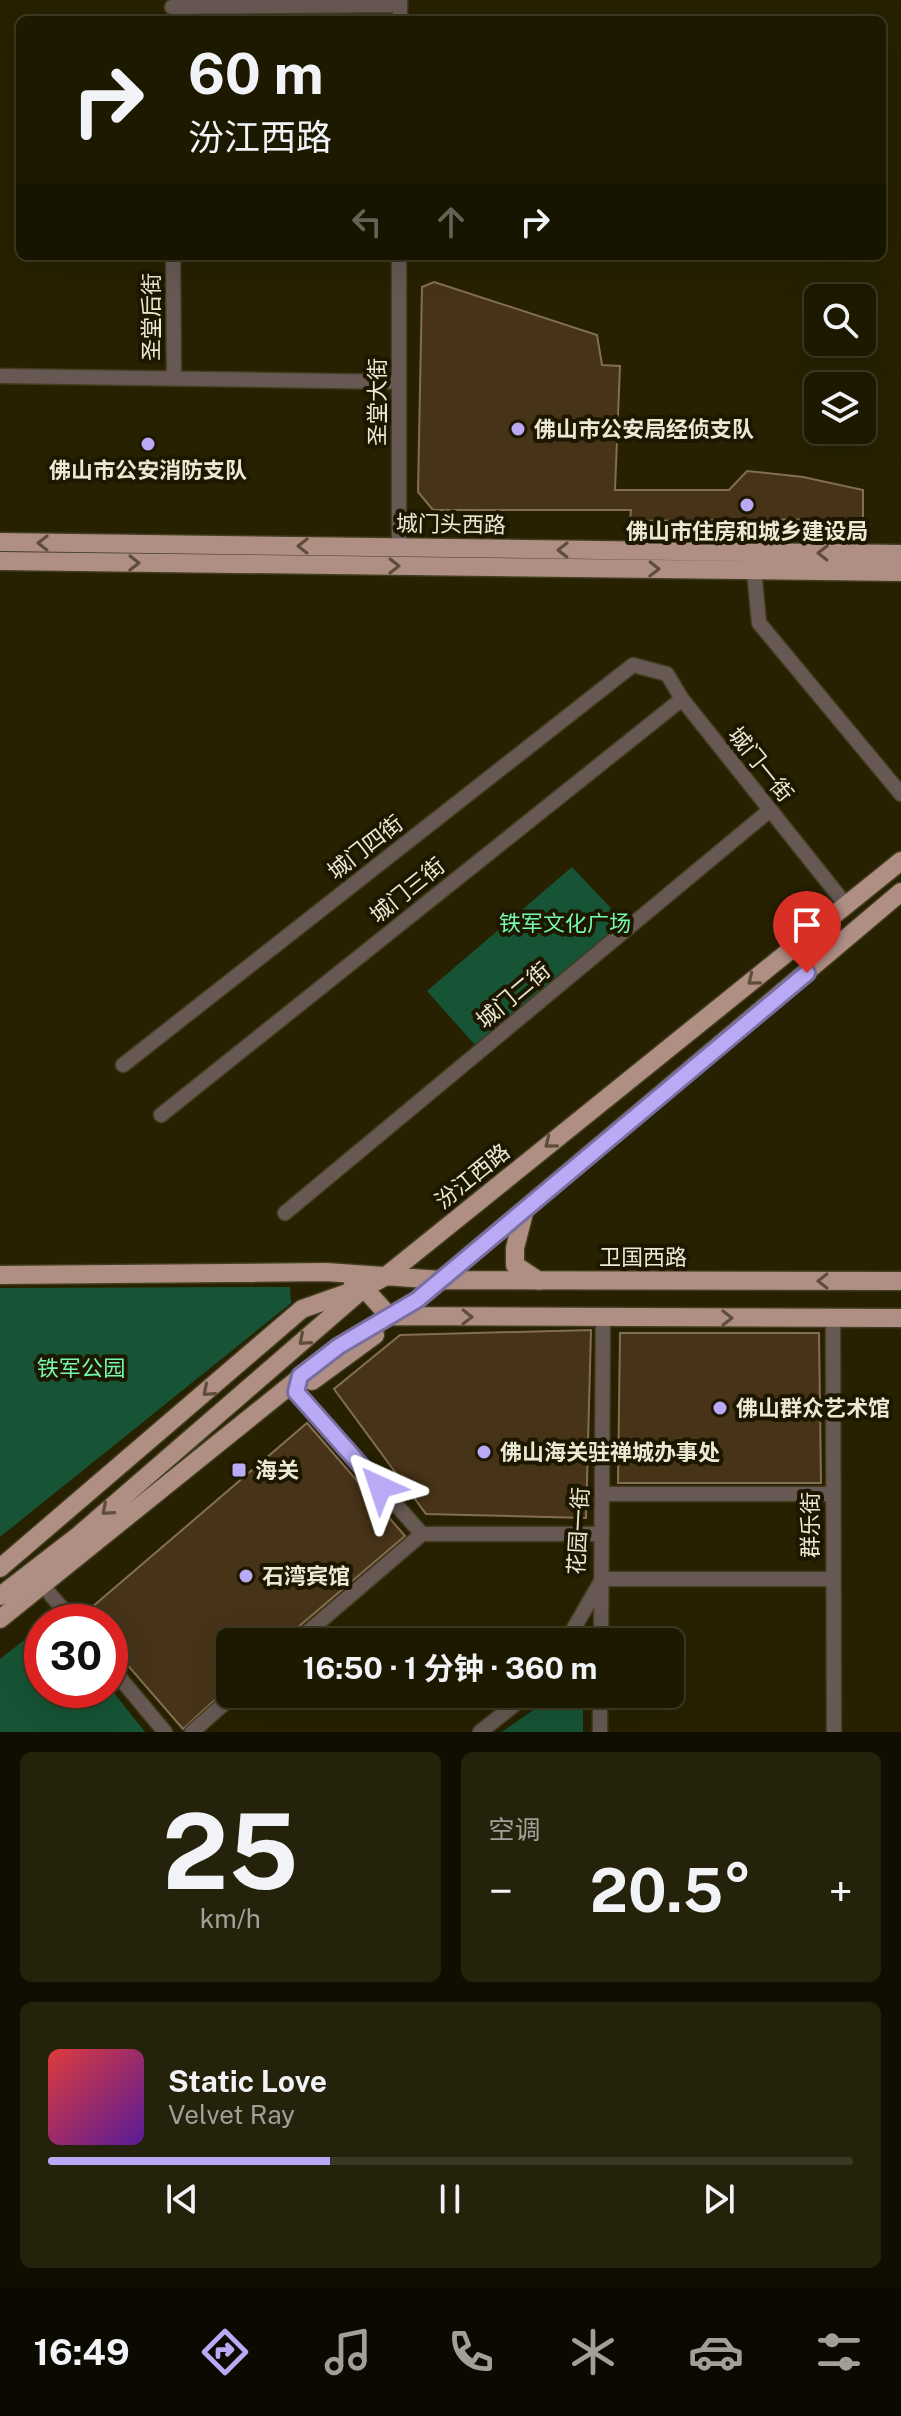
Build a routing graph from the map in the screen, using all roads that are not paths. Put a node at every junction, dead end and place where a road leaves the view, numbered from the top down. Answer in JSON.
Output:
{"nodes":[{"id":1,"x":400,"y":8,"type":"edge"},
{"id":2,"x":172,"y":9,"type":"edge"},
{"id":3,"x":173,"y":260,"type":"edge"},
{"id":4,"x":399,"y":260,"type":"edge"},
{"id":5,"x":0,"y":376,"type":"edge"},
{"id":6,"x":174,"y":378,"type":"junction"},
{"id":7,"x":399,"y":382,"type":"junction"},
{"id":8,"x":0,"y":542,"type":"edge"},
{"id":9,"x":399,"y":548,"type":"junction"},
{"id":10,"x":901,"y":554,"type":"edge"},
{"id":11,"x":0,"y":561,"type":"edge"},
{"id":12,"x":754,"y":570,"type":"junction"},
{"id":13,"x":901,"y":572,"type":"edge"},
{"id":14,"x":633,"y":665,"type":"joint"},
{"id":15,"x":682,"y":699,"type":"junction"},
{"id":16,"x":901,"y":794,"type":"edge"},
{"id":17,"x":770,"y":810,"type":"junction"},
{"id":18,"x":901,"y":861,"type":"edge"},
{"id":19,"x":901,"y":892,"type":"edge"},
{"id":20,"x":846,"y":905,"type":"junction"},
{"id":21,"x":123,"y":1065,"type":"dead end"},
{"id":22,"x":161,"y":1115,"type":"dead end"},
{"id":23,"x":285,"y":1213,"type":"dead end"},
{"id":24,"x":524,"y":1213,"type":"junction"},
{"id":25,"x":326,"y":1272,"type":"junction"},
{"id":26,"x":0,"y":1275,"type":"edge"},
{"id":27,"x":386,"y":1276,"type":"junction"},
{"id":28,"x":441,"y":1280,"type":"junction"},
{"id":29,"x":539,"y":1281,"type":"junction"},
{"id":30,"x":901,"y":1281,"type":"edge"},
{"id":31,"x":364,"y":1288,"type":"junction"},
{"id":32,"x":389,"y":1316,"type":"junction"},
{"id":33,"x":419,"y":1316,"type":"junction"},
{"id":34,"x":833,"y":1318,"type":"junction"},
{"id":35,"x":901,"y":1318,"type":"edge"},
{"id":36,"x":603,"y":1319,"type":"junction"},
{"id":37,"x":298,"y":1384,"type":"junction"},
{"id":38,"x":163,"y":1429,"type":"junction"},
{"id":39,"x":199,"y":1431,"type":"junction"},
{"id":40,"x":156,"y":1468,"type":"junction"},
{"id":41,"x":602,"y":1494,"type":"junction"},
{"id":42,"x":832,"y":1494,"type":"junction"},
{"id":43,"x":422,"y":1534,"type":"junction"},
{"id":44,"x":602,"y":1534,"type":"junction"},
{"id":45,"x":83,"y":1542,"type":"junction"},
{"id":46,"x":0,"y":1568,"type":"edge"},
{"id":47,"x":602,"y":1579,"type":"junction"},
{"id":48,"x":832,"y":1579,"type":"junction"},
{"id":49,"x":50,"y":1594,"type":"junction"},
{"id":50,"x":0,"y":1596,"type":"edge"},
{"id":51,"x":59,"y":1604,"type":"edge"},
{"id":52,"x":0,"y":1619,"type":"edge"},
{"id":53,"x":312,"y":1628,"type":"edge"},
{"id":54,"x":574,"y":1628,"type":"edge"},
{"id":55,"x":601,"y":1628,"type":"edge"},
{"id":56,"x":0,"y":1633,"type":"edge"},
{"id":57,"x":128,"y":1688,"type":"edge"},
{"id":58,"x":219,"y":1708,"type":"edge"},
{"id":59,"x":510,"y":1708,"type":"edge"},
{"id":60,"x":599,"y":1708,"type":"edge"},
{"id":61,"x":165,"y":1732,"type":"edge"},
{"id":62,"x":192,"y":1732,"type":"edge"},
{"id":63,"x":480,"y":1732,"type":"edge"},
{"id":64,"x":600,"y":1732,"type":"edge"},
{"id":65,"x":834,"y":1732,"type":"edge"}],
"edges":[{"from":1,"to":2,"type":"street"},
{"from":3,"to":6,"type":"street","name":"圣堂后街"},
{"from":4,"to":7,"type":"street","name":"圣堂大街"},
{"from":5,"to":6,"type":"street"},
{"from":6,"to":7,"type":"street"},
{"from":7,"to":9,"type":"street","name":"圣堂大街"},
{"from":9,"to":8,"type":"main road","name":"城门头西路","one_way":true},
{"from":10,"to":9,"type":"main road","name":"城门头西路","one_way":true},
{"from":11,"to":12,"type":"main road","name":"城门头西路","one_way":true},
{"from":12,"to":13,"type":"main road","name":"城门头西路"},
{"from":12,"to":16,"type":"street"},
{"from":14,"to":15,"type":"street","name":"城门一街"},
{"from":14,"to":21,"type":"street","name":"城门四街"},
{"from":15,"to":17,"type":"street","name":"城门一街"},
{"from":15,"to":22,"type":"street","name":"城门三街"},
{"from":17,"to":20,"type":"street","name":"城门一街"},
{"from":17,"to":23,"type":"street","name":"城门二街"},
{"from":18,"to":20,"type":"main road","name":"汾江西路"},
{"from":19,"to":24,"type":"main road"},
{"from":20,"to":27,"type":"main road","name":"汾江西路","one_way":true},
{"from":24,"to":28,"type":"main road"},
{"from":24,"to":29,"type":"main road"},
{"from":25,"to":26,"type":"main road"},
{"from":25,"to":27,"type":"main road","name":"卫国西路"},
{"from":25,"to":31,"type":"main road"},
{"from":27,"to":28,"type":"main road","name":"卫国西路"},
{"from":27,"to":31,"type":"main road","name":"汾江西路"},
{"from":28,"to":29,"type":"main road","name":"卫国西路"},
{"from":28,"to":32,"type":"main road"},
{"from":30,"to":29,"type":"main road","name":"卫国西路","one_way":true},
{"from":31,"to":32,"type":"main road"},
{"from":31,"to":38,"type":"main road","one_way":true},
{"from":31,"to":39,"type":"main road","name":"汾江西路","one_way":true},
{"from":32,"to":33,"type":"main road"},
{"from":32,"to":37,"type":"main road"},
{"from":33,"to":36,"type":"main road","one_way":true},
{"from":33,"to":37,"type":"main road"},
{"from":34,"to":35,"type":"main road"},
{"from":36,"to":34,"type":"main road","one_way":true},
{"from":34,"to":42,"type":"street","name":"群乐街"},
{"from":36,"to":41,"type":"street","name":"花园一街"},
{"from":37,"to":43,"type":"street"},
{"from":37,"to":45,"type":"main road"},
{"from":37,"to":49,"type":"main road"},
{"from":38,"to":39,"type":"main road"},
{"from":38,"to":40,"type":"main road"},
{"from":38,"to":46,"type":"main road"},
{"from":39,"to":40,"type":"main road","name":"汾江西路"},
{"from":40,"to":45,"type":"main road","name":"汾江西路","one_way":true},
{"from":41,"to":42,"type":"street"},
{"from":41,"to":44,"type":"street","name":"花园一街"},
{"from":42,"to":48,"type":"street","name":"群乐街"},
{"from":43,"to":44,"type":"street"},
{"from":43,"to":53,"type":"street"},
{"from":44,"to":47,"type":"street","name":"花园一街"},
{"from":45,"to":50,"type":"main road"},
{"from":45,"to":52,"type":"main road"},
{"from":47,"to":48,"type":"street"},
{"from":47,"to":54,"type":"street","name":"花园一街"},
{"from":47,"to":55,"type":"street"},
{"from":48,"to":65,"type":"street","name":"群乐街"},
{"from":49,"to":51,"type":"street"},
{"from":49,"to":56,"type":"main road"},
{"from":57,"to":61,"type":"street"},
{"from":58,"to":62,"type":"street"},
{"from":59,"to":63,"type":"street"},
{"from":60,"to":64,"type":"street"}]}
